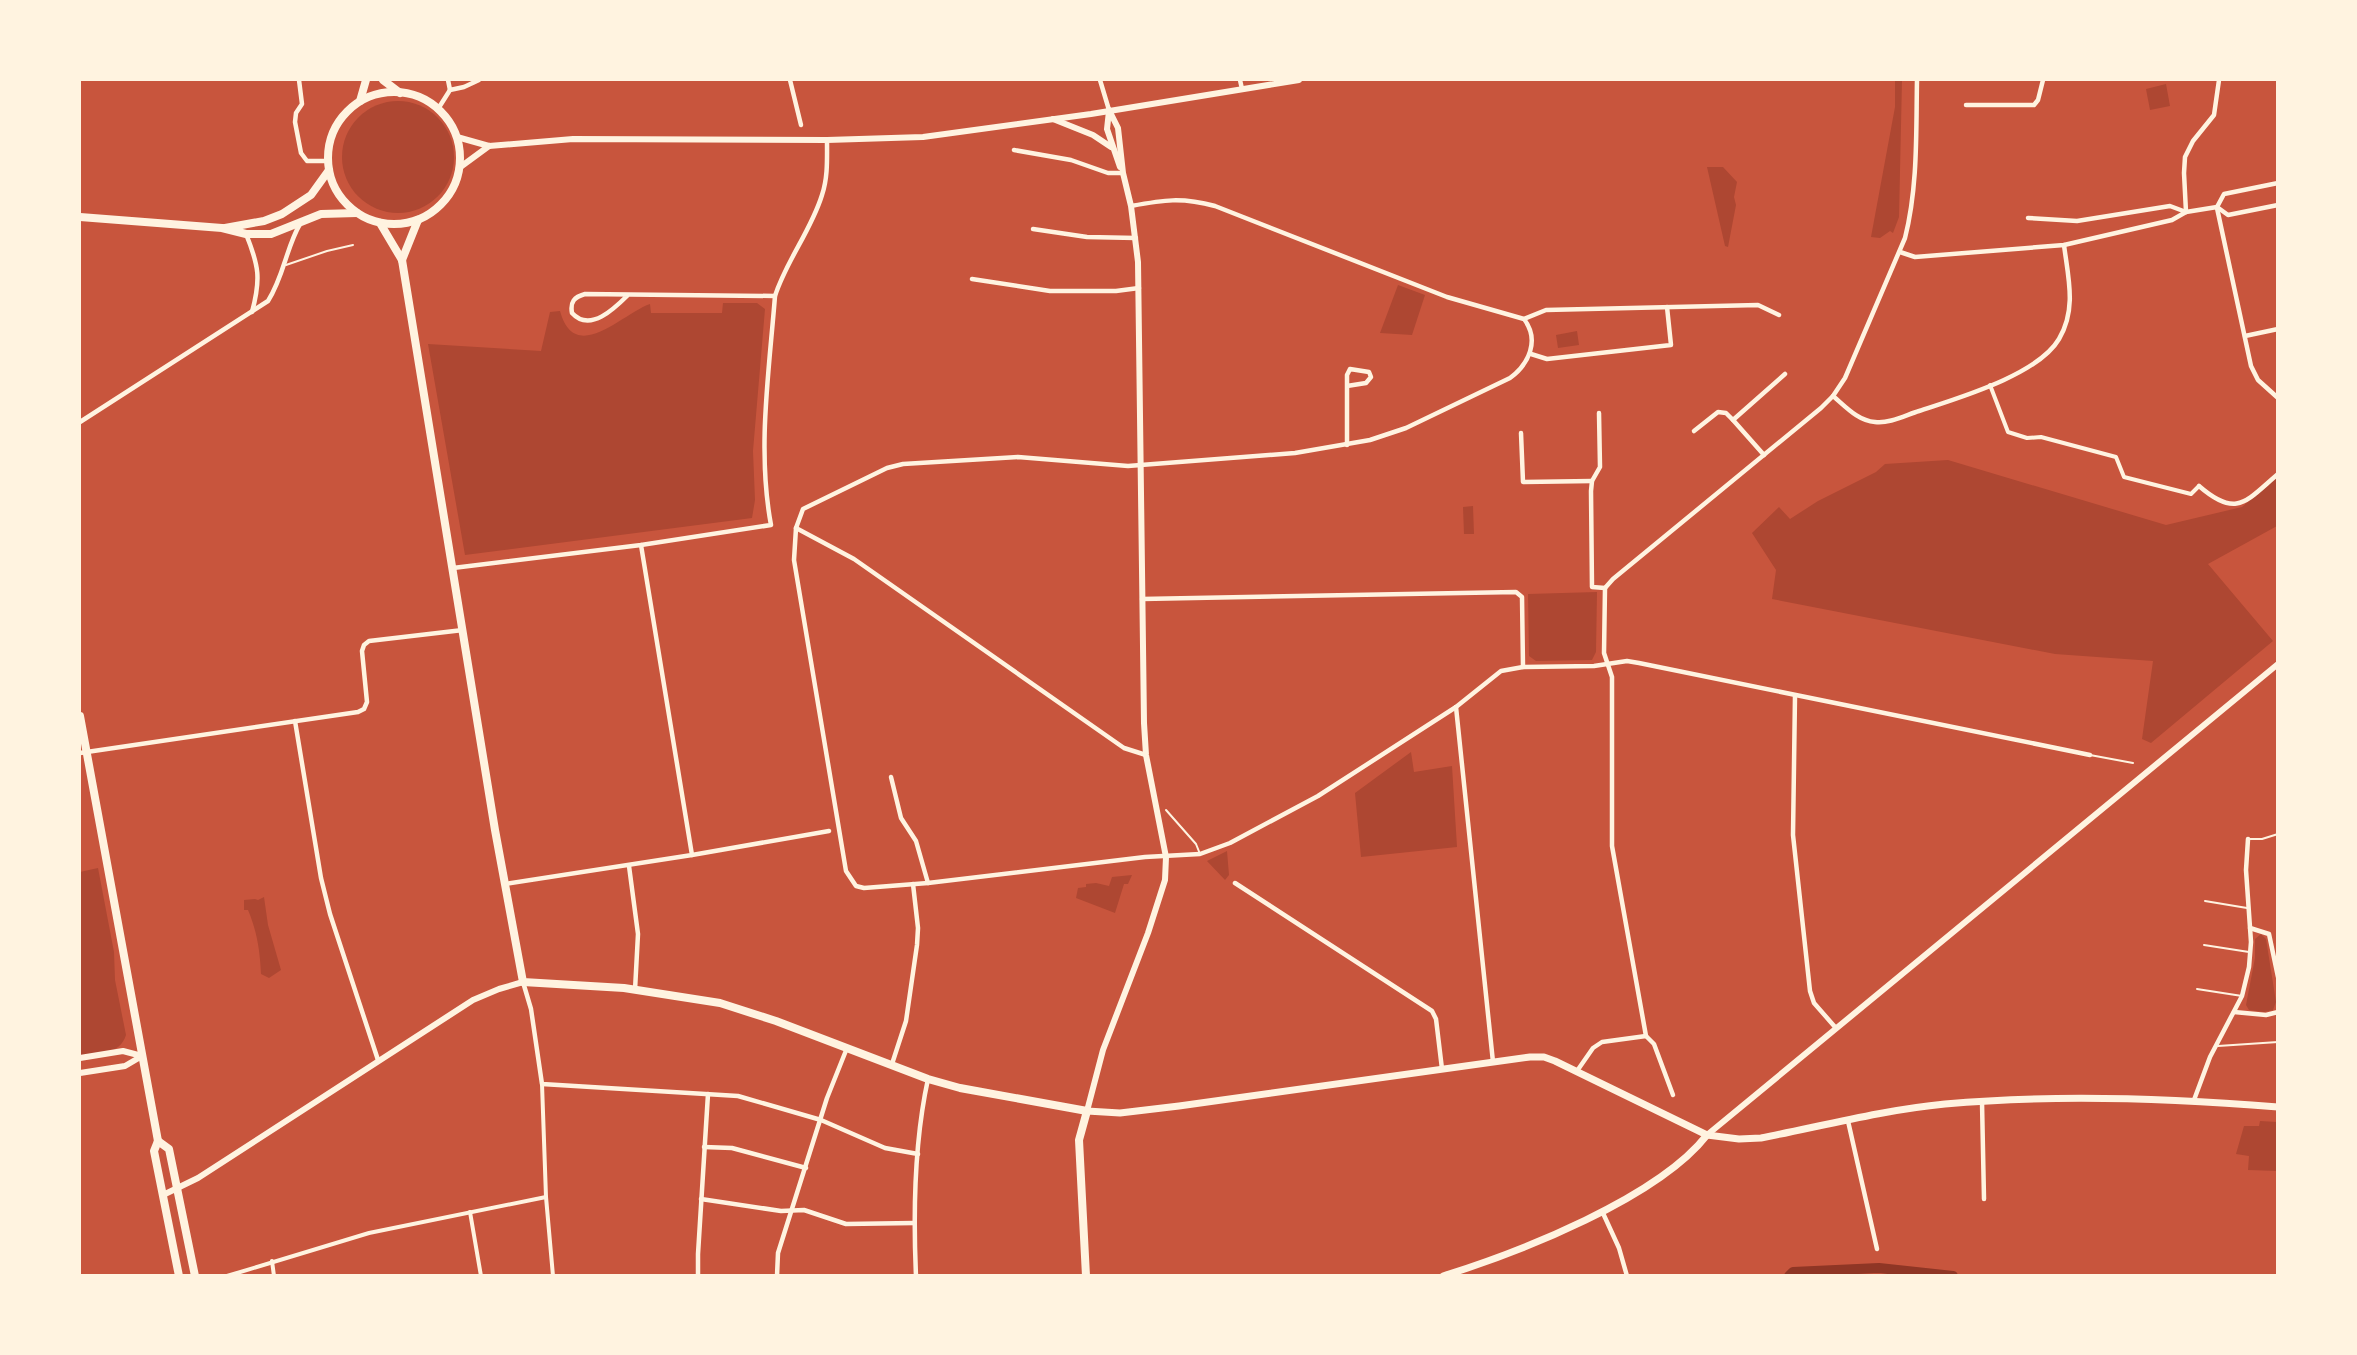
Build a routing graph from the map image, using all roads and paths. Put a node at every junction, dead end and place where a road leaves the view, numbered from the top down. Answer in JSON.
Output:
{"nodes":[{"id":1,"x":299,"y":80,"type":"edge"},
{"id":2,"x":366,"y":80,"type":"edge"},
{"id":3,"x":383,"y":80,"type":"edge"},
{"id":4,"x":448,"y":80,"type":"edge"},
{"id":5,"x":479,"y":80,"type":"edge"},
{"id":6,"x":790,"y":80,"type":"edge"},
{"id":7,"x":1100,"y":80,"type":"edge"},
{"id":8,"x":1240,"y":80,"type":"edge"},
{"id":9,"x":1299,"y":80,"type":"edge"},
{"id":10,"x":1917,"y":80,"type":"edge"},
{"id":11,"x":2043,"y":80,"type":"edge"},
{"id":12,"x":2219,"y":80,"type":"edge"},
{"id":13,"x":1242,"y":89,"type":"junction"},
{"id":14,"x":450,"y":90,"type":"junction"},
{"id":15,"x":400,"y":93,"type":"junction"},
{"id":16,"x":360,"y":101,"type":"junction"},
{"id":17,"x":1966,"y":105,"type":"dead end"},
{"id":18,"x":438,"y":110,"type":"junction"},
{"id":19,"x":1110,"y":110,"type":"junction"},
{"id":20,"x":1053,"y":119,"type":"junction"},
{"id":21,"x":801,"y":124,"type":"dead end"},
{"id":22,"x":457,"y":137,"type":"junction"},
{"id":23,"x":826,"y":140,"type":"junction"},
{"id":24,"x":489,"y":146,"type":"junction"},
{"id":25,"x":1111,"y":147,"type":"junction"},
{"id":26,"x":1014,"y":150,"type":"dead end"},
{"id":27,"x":328,"y":161,"type":"junction"},
{"id":28,"x":459,"y":168,"type":"junction"},
{"id":29,"x":328,"y":170,"type":"junction"},
{"id":30,"x":1123,"y":173,"type":"junction"},
{"id":31,"x":2277,"y":183,"type":"edge"},
{"id":32,"x":2277,"y":205,"type":"edge"},
{"id":33,"x":1131,"y":206,"type":"junction"},
{"id":34,"x":2217,"y":207,"type":"junction"},
{"id":35,"x":2186,"y":212,"type":"junction"},
{"id":36,"x":357,"y":213,"type":"junction"},
{"id":37,"x":80,"y":217,"type":"edge"},
{"id":38,"x":2028,"y":218,"type":"dead end"},
{"id":39,"x":418,"y":220,"type":"junction"},
{"id":40,"x":380,"y":223,"type":"junction"},
{"id":41,"x":300,"y":224,"type":"junction"},
{"id":42,"x":222,"y":228,"type":"junction"},
{"id":43,"x":1033,"y":229,"type":"dead end"},
{"id":44,"x":246,"y":234,"type":"junction"},
{"id":45,"x":1136,"y":238,"type":"junction"},
{"id":46,"x":353,"y":245,"type":"dead end"},
{"id":47,"x":2064,"y":245,"type":"junction"},
{"id":48,"x":1900,"y":252,"type":"junction"},
{"id":49,"x":402,"y":260,"type":"junction"},
{"id":50,"x":286,"y":265,"type":"junction"},
{"id":51,"x":972,"y":279,"type":"dead end"},
{"id":52,"x":1140,"y":288,"type":"junction"},
{"id":53,"x":628,"y":295,"type":"junction"},
{"id":54,"x":775,"y":296,"type":"junction"},
{"id":55,"x":1667,"y":307,"type":"junction"},
{"id":56,"x":252,"y":312,"type":"junction"},
{"id":57,"x":1779,"y":315,"type":"dead end"},
{"id":58,"x":1524,"y":319,"type":"junction"},
{"id":59,"x":2277,"y":329,"type":"edge"},
{"id":60,"x":2245,"y":336,"type":"junction"},
{"id":61,"x":1531,"y":354,"type":"junction"},
{"id":62,"x":1785,"y":374,"type":"dead end"},
{"id":63,"x":1990,"y":385,"type":"junction"},
{"id":64,"x":1347,"y":386,"type":"junction"},
{"id":65,"x":1833,"y":396,"type":"junction"},
{"id":66,"x":2277,"y":398,"type":"edge"},
{"id":67,"x":1599,"y":413,"type":"dead end"},
{"id":68,"x":1733,"y":420,"type":"junction"},
{"id":69,"x":80,"y":422,"type":"edge"},
{"id":70,"x":1694,"y":431,"type":"dead end"},
{"id":71,"x":1521,"y":433,"type":"dead end"},
{"id":72,"x":1347,"y":445,"type":"junction"},
{"id":73,"x":1764,"y":455,"type":"junction"},
{"id":74,"x":1140,"y":464,"type":"junction"},
{"id":75,"x":2277,"y":474,"type":"edge"},
{"id":76,"x":1592,"y":481,"type":"junction"},
{"id":77,"x":2199,"y":486,"type":"joint"},
{"id":78,"x":796,"y":528,"type":"junction"},
{"id":79,"x":641,"y":545,"type":"junction"},
{"id":80,"x":453,"y":568,"type":"junction"},
{"id":81,"x":1605,"y":588,"type":"junction"},
{"id":82,"x":1142,"y":599,"type":"junction"},
{"id":83,"x":463,"y":630,"type":"junction"},
{"id":84,"x":1607,"y":663,"type":"junction"},
{"id":85,"x":2277,"y":664,"type":"edge"},
{"id":86,"x":1523,"y":667,"type":"junction"},
{"id":87,"x":1795,"y":696,"type":"junction"},
{"id":88,"x":1456,"y":707,"type":"junction"},
{"id":89,"x":80,"y":716,"type":"edge"},
{"id":90,"x":295,"y":721,"type":"junction"},
{"id":91,"x":83,"y":753,"type":"edge"},
{"id":92,"x":1146,"y":755,"type":"junction"},
{"id":93,"x":2090,"y":755,"type":"joint"},
{"id":94,"x":2133,"y":762,"type":"dead end"},
{"id":95,"x":891,"y":777,"type":"dead end"},
{"id":96,"x":1166,"y":810,"type":"dead end"},
{"id":97,"x":828,"y":831,"type":"dead end"},
{"id":98,"x":2277,"y":834,"type":"edge"},
{"id":99,"x":2248,"y":839,"type":"joint"},
{"id":100,"x":1200,"y":854,"type":"junction"},
{"id":101,"x":692,"y":855,"type":"junction"},
{"id":102,"x":1166,"y":856,"type":"junction"},
{"id":103,"x":629,"y":866,"type":"junction"},
{"id":104,"x":928,"y":883,"type":"junction"},
{"id":105,"x":1235,"y":883,"type":"dead end"},
{"id":106,"x":505,"y":884,"type":"junction"},
{"id":107,"x":913,"y":884,"type":"junction"},
{"id":108,"x":2205,"y":901,"type":"dead end"},
{"id":109,"x":2248,"y":908,"type":"junction"},
{"id":110,"x":2250,"y":928,"type":"junction"},
{"id":111,"x":2204,"y":945,"type":"dead end"},
{"id":112,"x":2250,"y":953,"type":"junction"},
{"id":113,"x":2277,"y":977,"type":"edge"},
{"id":114,"x":523,"y":982,"type":"junction"},
{"id":115,"x":2197,"y":989,"type":"dead end"},
{"id":116,"x":635,"y":990,"type":"junction"},
{"id":117,"x":2242,"y":996,"type":"junction"},
{"id":118,"x":2234,"y":1012,"type":"junction"},
{"id":119,"x":2277,"y":1012,"type":"edge"},
{"id":120,"x":1835,"y":1027,"type":"junction"},
{"id":121,"x":1646,"y":1036,"type":"junction"},
{"id":122,"x":2277,"y":1042,"type":"edge"},
{"id":123,"x":2216,"y":1046,"type":"junction"},
{"id":124,"x":847,"y":1048,"type":"junction"},
{"id":125,"x":142,"y":1056,"type":"junction"},
{"id":126,"x":80,"y":1058,"type":"edge"},
{"id":127,"x":378,"y":1060,"type":"junction"},
{"id":128,"x":1493,"y":1062,"type":"junction"},
{"id":129,"x":892,"y":1064,"type":"junction"},
{"id":130,"x":1442,"y":1069,"type":"junction"},
{"id":131,"x":1577,"y":1071,"type":"junction"},
{"id":132,"x":80,"y":1073,"type":"edge"},
{"id":133,"x":927,"y":1078,"type":"junction"},
{"id":134,"x":542,"y":1083,"type":"junction"},
{"id":135,"x":708,"y":1094,"type":"junction"},
{"id":136,"x":1673,"y":1095,"type":"dead end"},
{"id":137,"x":2194,"y":1100,"type":"junction"},
{"id":138,"x":1982,"y":1102,"type":"junction"},
{"id":139,"x":2277,"y":1107,"type":"edge"},
{"id":140,"x":1087,"y":1111,"type":"junction"},
{"id":141,"x":821,"y":1120,"type":"junction"},
{"id":142,"x":1848,"y":1121,"type":"junction"},
{"id":143,"x":1707,"y":1135,"type":"junction"},
{"id":144,"x":158,"y":1142,"type":"junction"},
{"id":145,"x":704,"y":1147,"type":"junction"},
{"id":146,"x":918,"y":1154,"type":"junction"},
{"id":147,"x":806,"y":1168,"type":"junction"},
{"id":148,"x":177,"y":1189,"type":"junction"},
{"id":149,"x":163,"y":1195,"type":"junction"},
{"id":150,"x":546,"y":1197,"type":"junction"},
{"id":151,"x":701,"y":1199,"type":"junction"},
{"id":152,"x":1984,"y":1199,"type":"dead end"},
{"id":153,"x":790,"y":1211,"type":"junction"},
{"id":154,"x":1602,"y":1211,"type":"junction"},
{"id":155,"x":470,"y":1212,"type":"junction"},
{"id":156,"x":914,"y":1223,"type":"junction"},
{"id":157,"x":1877,"y":1250,"type":"dead end"},
{"id":158,"x":272,"y":1261,"type":"junction"},
{"id":159,"x":180,"y":1275,"type":"edge"},
{"id":160,"x":195,"y":1275,"type":"edge"},
{"id":161,"x":227,"y":1275,"type":"edge"},
{"id":162,"x":274,"y":1275,"type":"edge"},
{"id":163,"x":481,"y":1275,"type":"edge"},
{"id":164,"x":553,"y":1275,"type":"edge"},
{"id":165,"x":698,"y":1275,"type":"edge"},
{"id":166,"x":777,"y":1275,"type":"edge"},
{"id":167,"x":916,"y":1275,"type":"edge"},
{"id":168,"x":1086,"y":1275,"type":"edge"},
{"id":169,"x":1443,"y":1275,"type":"edge"},
{"id":170,"x":1628,"y":1275,"type":"edge"}],
"edges":[{"from":1,"to":27,"type":"street"},
{"from":2,"to":16,"type":"main road"},
{"from":3,"to":15,"type":"main road"},
{"from":4,"to":14,"type":"street"},
{"from":5,"to":14,"type":"street"},
{"from":6,"to":21,"type":"street"},
{"from":7,"to":19,"type":"street"},
{"from":8,"to":13,"type":"street"},
{"from":9,"to":13,"type":"street"},
{"from":10,"to":48,"type":"street"},
{"from":11,"to":17,"type":"street"},
{"from":12,"to":35,"type":"street"},
{"from":13,"to":19,"type":"street"},
{"from":14,"to":18,"type":"street"},
{"from":15,"to":16,"type":"main road"},
{"from":15,"to":18,"type":"main road"},
{"from":16,"to":27,"type":"main road"},
{"from":18,"to":22,"type":"main road"},
{"from":19,"to":20,"type":"street"},
{"from":19,"to":25,"type":"street"},
{"from":19,"to":30,"type":"street"},
{"from":20,"to":23,"type":"street"},
{"from":20,"to":25,"type":"street"},
{"from":22,"to":24,"type":"street"},
{"from":22,"to":28,"type":"main road"},
{"from":23,"to":24,"type":"street"},
{"from":23,"to":54,"type":"street"},
{"from":24,"to":28,"type":"street"},
{"from":25,"to":30,"type":"street"},
{"from":26,"to":30,"type":"street"},
{"from":27,"to":29,"type":"main road"},
{"from":28,"to":39,"type":"main road"},
{"from":29,"to":36,"type":"main road"},
{"from":29,"to":42,"type":"main road"},
{"from":30,"to":33,"type":"street"},
{"from":31,"to":34,"type":"street"},
{"from":32,"to":34,"type":"street"},
{"from":33,"to":45,"type":"street"},
{"from":33,"to":58,"type":"street"},
{"from":34,"to":35,"type":"street"},
{"from":34,"to":60,"type":"street"},
{"from":35,"to":38,"type":"street"},
{"from":35,"to":47,"type":"street"},
{"from":36,"to":40,"type":"main road"},
{"from":36,"to":41,"type":"main road"},
{"from":37,"to":42,"type":"main road"},
{"from":39,"to":40,"type":"main road"},
{"from":39,"to":49,"type":"main road"},
{"from":40,"to":49,"type":"main road"},
{"from":41,"to":44,"type":"main road"},
{"from":41,"to":50,"type":"street"},
{"from":42,"to":44,"type":"main road"},
{"from":43,"to":45,"type":"street"},
{"from":44,"to":56,"type":"street"},
{"from":45,"to":52,"type":"street"},
{"from":46,"to":50,"type":"lane"},
{"from":47,"to":48,"type":"street"},
{"from":47,"to":63,"type":"street"},
{"from":48,"to":65,"type":"street"},
{"from":49,"to":80,"type":"main road"},
{"from":50,"to":56,"type":"street"},
{"from":51,"to":52,"type":"street"},
{"from":52,"to":74,"type":"street"},
{"from":53,"to":53,"type":"street"},
{"from":53,"to":54,"type":"street"},
{"from":54,"to":79,"type":"street"},
{"from":55,"to":57,"type":"street"},
{"from":55,"to":58,"type":"street"},
{"from":55,"to":61,"type":"street"},
{"from":56,"to":69,"type":"street"},
{"from":58,"to":61,"type":"street"},
{"from":59,"to":60,"type":"street"},
{"from":60,"to":66,"type":"street"},
{"from":61,"to":72,"type":"street"},
{"from":62,"to":68,"type":"street"},
{"from":63,"to":65,"type":"street"},
{"from":63,"to":77,"type":"street"},
{"from":64,"to":64,"type":"street"},
{"from":64,"to":72,"type":"street"},
{"from":65,"to":73,"type":"street"},
{"from":67,"to":76,"type":"street"},
{"from":68,"to":70,"type":"street"},
{"from":68,"to":73,"type":"street"},
{"from":71,"to":76,"type":"street"},
{"from":72,"to":74,"type":"street"},
{"from":73,"to":81,"type":"street"},
{"from":74,"to":78,"type":"street"},
{"from":74,"to":82,"type":"street"},
{"from":75,"to":77,"type":"street"},
{"from":76,"to":81,"type":"street"},
{"from":78,"to":92,"type":"street"},
{"from":78,"to":107,"type":"street"},
{"from":79,"to":80,"type":"street"},
{"from":79,"to":101,"type":"street"},
{"from":80,"to":83,"type":"main road"},
{"from":81,"to":84,"type":"street"},
{"from":82,"to":86,"type":"street"},
{"from":82,"to":92,"type":"street"},
{"from":83,"to":90,"type":"street"},
{"from":83,"to":106,"type":"main road"},
{"from":84,"to":86,"type":"street"},
{"from":84,"to":87,"type":"street"},
{"from":84,"to":121,"type":"street"},
{"from":85,"to":120,"type":"street"},
{"from":86,"to":88,"type":"street"},
{"from":87,"to":93,"type":"street"},
{"from":87,"to":120,"type":"street"},
{"from":88,"to":100,"type":"street"},
{"from":88,"to":128,"type":"street"},
{"from":89,"to":91,"type":"main road"},
{"from":90,"to":91,"type":"street"},
{"from":90,"to":127,"type":"street"},
{"from":91,"to":125,"type":"main road"},
{"from":92,"to":102,"type":"street"},
{"from":93,"to":94,"type":"lane"},
{"from":95,"to":104,"type":"street"},
{"from":96,"to":100,"type":"lane"},
{"from":97,"to":101,"type":"street"},
{"from":98,"to":99,"type":"lane"},
{"from":99,"to":109,"type":"street"},
{"from":100,"to":102,"type":"street"},
{"from":101,"to":103,"type":"street"},
{"from":102,"to":104,"type":"street"},
{"from":102,"to":140,"type":"street"},
{"from":103,"to":106,"type":"street"},
{"from":103,"to":116,"type":"street"},
{"from":104,"to":107,"type":"street"},
{"from":105,"to":130,"type":"street"},
{"from":106,"to":114,"type":"main road"},
{"from":107,"to":129,"type":"street"},
{"from":108,"to":109,"type":"lane"},
{"from":109,"to":110,"type":"street"},
{"from":110,"to":112,"type":"street"},
{"from":110,"to":113,"type":"street"},
{"from":111,"to":112,"type":"lane"},
{"from":112,"to":117,"type":"street"},
{"from":114,"to":116,"type":"main road"},
{"from":114,"to":127,"type":"street"},
{"from":114,"to":134,"type":"street"},
{"from":115,"to":117,"type":"lane"},
{"from":116,"to":124,"type":"main road"},
{"from":117,"to":118,"type":"street"},
{"from":118,"to":119,"type":"street"},
{"from":118,"to":123,"type":"street"},
{"from":120,"to":143,"type":"street"},
{"from":121,"to":131,"type":"street"},
{"from":121,"to":136,"type":"street"},
{"from":122,"to":123,"type":"lane"},
{"from":123,"to":137,"type":"street"},
{"from":124,"to":129,"type":"main road"},
{"from":124,"to":141,"type":"street"},
{"from":125,"to":126,"type":"street"},
{"from":125,"to":132,"type":"street"},
{"from":125,"to":144,"type":"main road"},
{"from":127,"to":148,"type":"street"},
{"from":128,"to":130,"type":"main road"},
{"from":128,"to":131,"type":"main road"},
{"from":129,"to":133,"type":"main road"},
{"from":130,"to":140,"type":"main road"},
{"from":131,"to":143,"type":"main road"},
{"from":133,"to":140,"type":"main road"},
{"from":133,"to":146,"type":"street"},
{"from":134,"to":135,"type":"street"},
{"from":134,"to":150,"type":"street"},
{"from":135,"to":141,"type":"street"},
{"from":135,"to":145,"type":"street"},
{"from":137,"to":138,"type":"main road"},
{"from":137,"to":139,"type":"main road"},
{"from":138,"to":142,"type":"main road"},
{"from":138,"to":152,"type":"street"},
{"from":140,"to":168,"type":"main road"},
{"from":141,"to":146,"type":"street"},
{"from":141,"to":147,"type":"street"},
{"from":142,"to":143,"type":"main road"},
{"from":142,"to":157,"type":"street"},
{"from":143,"to":154,"type":"main road"},
{"from":144,"to":148,"type":"main road"},
{"from":144,"to":149,"type":"main road"},
{"from":145,"to":147,"type":"street"},
{"from":145,"to":151,"type":"street"},
{"from":146,"to":156,"type":"street"},
{"from":147,"to":153,"type":"street"},
{"from":148,"to":149,"type":"street"},
{"from":148,"to":160,"type":"main road"},
{"from":149,"to":159,"type":"main road"},
{"from":150,"to":155,"type":"street"},
{"from":150,"to":164,"type":"street"},
{"from":151,"to":153,"type":"street"},
{"from":151,"to":165,"type":"street"},
{"from":153,"to":156,"type":"street"},
{"from":153,"to":166,"type":"street"},
{"from":154,"to":169,"type":"main road"},
{"from":154,"to":170,"type":"street"},
{"from":155,"to":158,"type":"street"},
{"from":155,"to":163,"type":"street"},
{"from":156,"to":167,"type":"street"},
{"from":158,"to":161,"type":"street"},
{"from":158,"to":162,"type":"street"}]}
